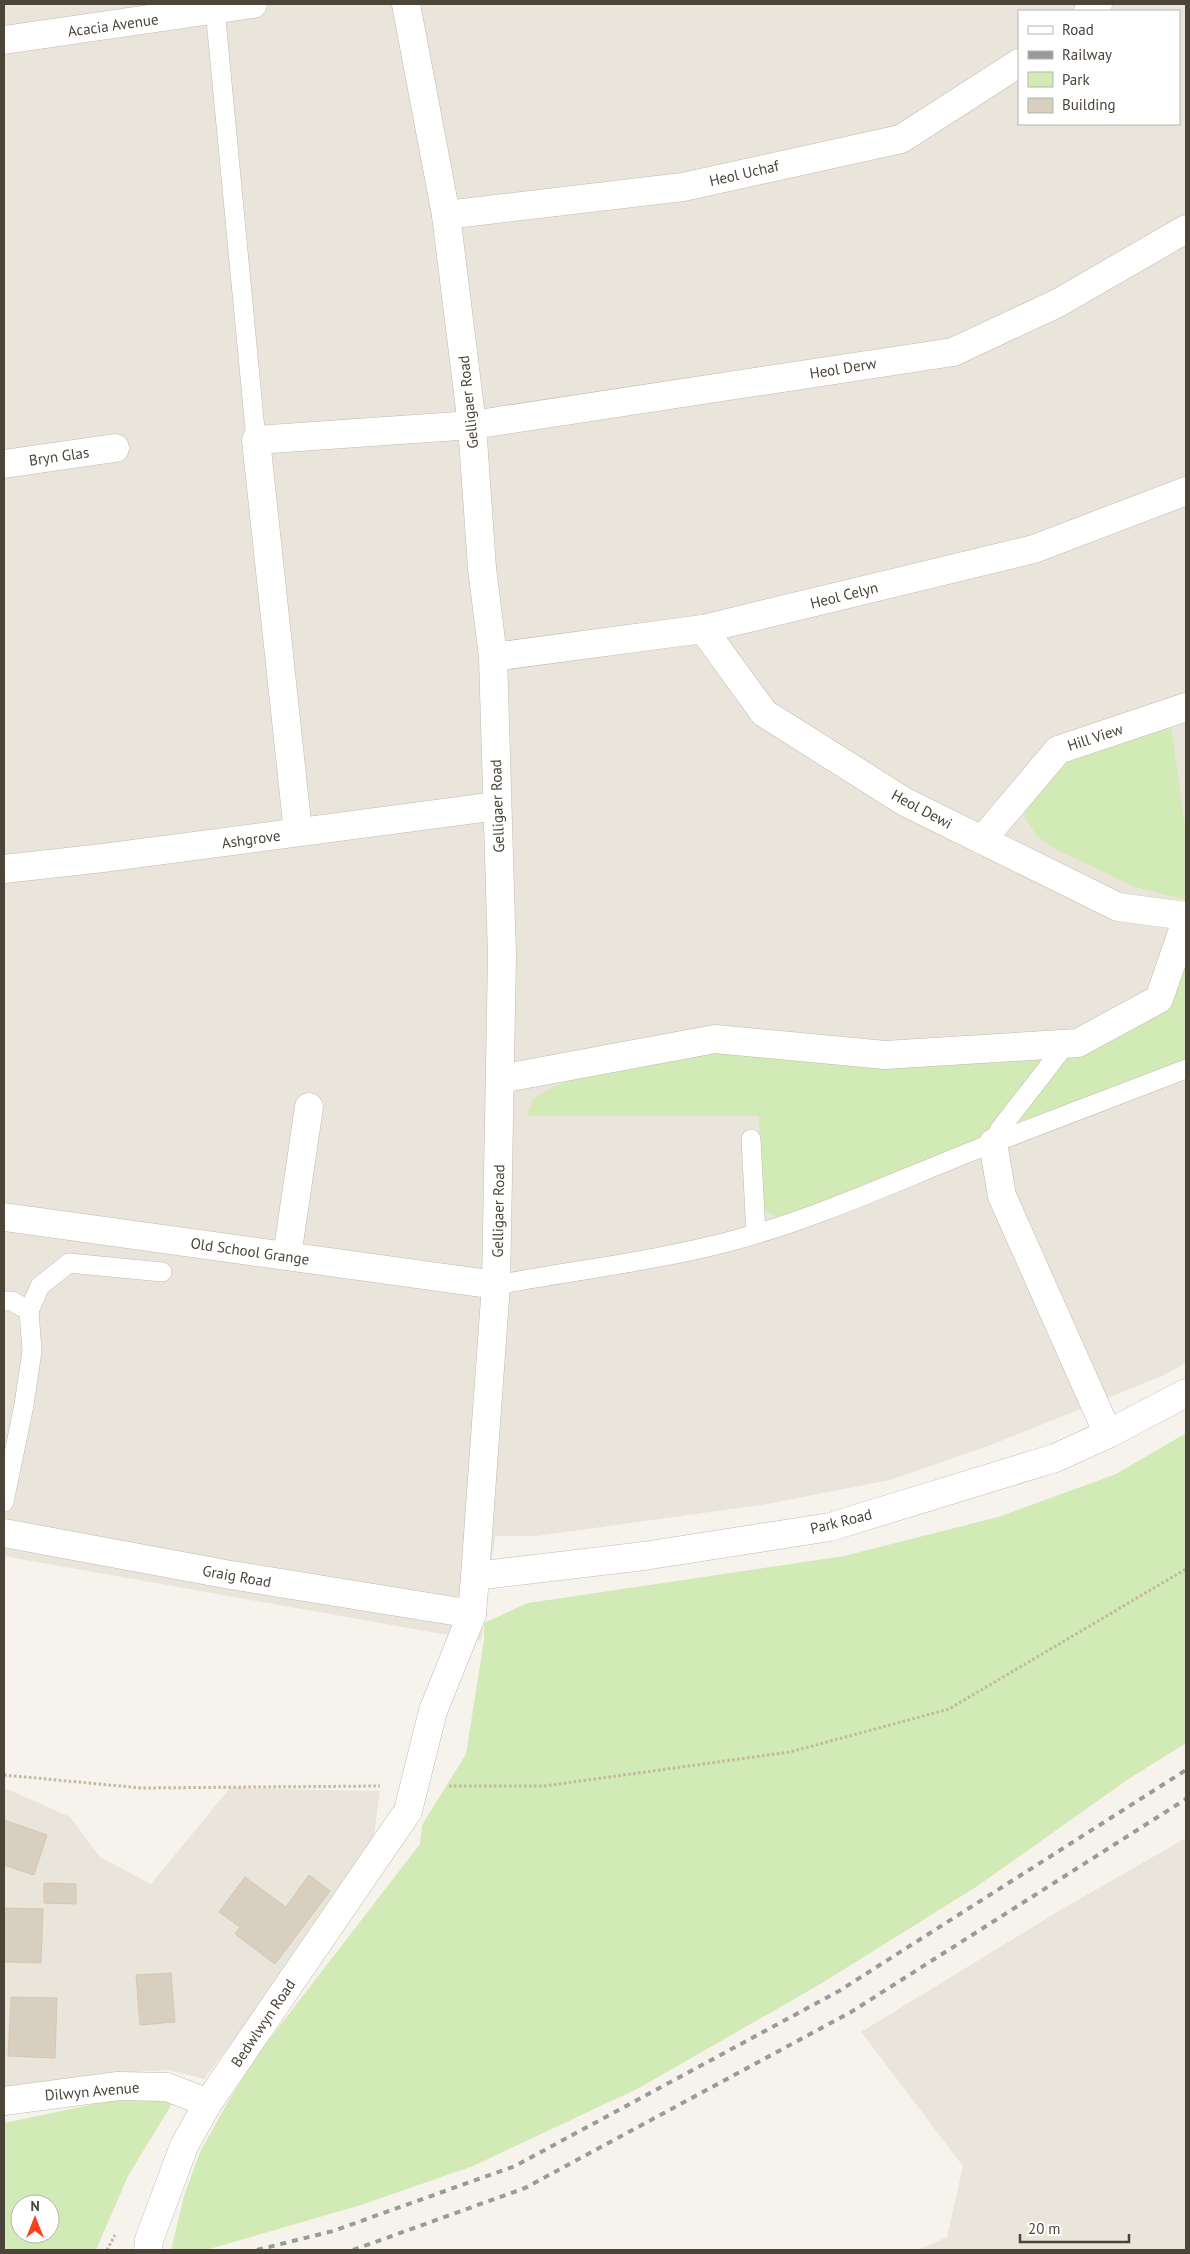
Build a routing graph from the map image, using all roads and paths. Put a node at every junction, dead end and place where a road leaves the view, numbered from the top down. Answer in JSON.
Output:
{"nodes":[{"id":1,"x":253,"y":4,"type":"edge"},
{"id":2,"x":406,"y":4,"type":"edge"},
{"id":3,"x":215,"y":9,"type":"junction"},
{"id":4,"x":4,"y":40,"type":"edge"},
{"id":5,"x":1018,"y":64,"type":"edge"},
{"id":6,"x":446,"y":215,"type":"junction"},
{"id":7,"x":1186,"y":229,"type":"edge"},
{"id":8,"x":472,"y":425,"type":"junction"},
{"id":9,"x":256,"y":440,"type":"junction"},
{"id":10,"x":115,"y":448,"type":"dead end"},
{"id":11,"x":4,"y":464,"type":"edge"},
{"id":12,"x":1186,"y":491,"type":"edge"},
{"id":13,"x":703,"y":629,"type":"junction"},
{"id":14,"x":493,"y":657,"type":"junction"},
{"id":15,"x":1186,"y":707,"type":"edge"},
{"id":16,"x":497,"y":806,"type":"junction"},
{"id":17,"x":298,"y":832,"type":"junction"},
{"id":18,"x":982,"y":840,"type":"junction"},
{"id":19,"x":4,"y":869,"type":"edge"},
{"id":20,"x":1186,"y":916,"type":"edge"},
{"id":21,"x":1186,"y":921,"type":"edge"},
{"id":22,"x":1066,"y":1044,"type":"junction"},
{"id":23,"x":1186,"y":1069,"type":"edge"},
{"id":24,"x":500,"y":1079,"type":"junction"},
{"id":25,"x":308,"y":1107,"type":"dead end"},
{"id":26,"x":751,"y":1139,"type":"dead end"},
{"id":27,"x":993,"y":1143,"type":"junction"},
{"id":28,"x":4,"y":1218,"type":"edge"},
{"id":29,"x":756,"y":1234,"type":"junction"},
{"id":30,"x":288,"y":1256,"type":"junction"},
{"id":31,"x":162,"y":1272,"type":"dead end"},
{"id":32,"x":496,"y":1285,"type":"junction"},
{"id":33,"x":4,"y":1301,"type":"edge"},
{"id":34,"x":29,"y":1310,"type":"junction"},
{"id":35,"x":1186,"y":1393,"type":"edge"},
{"id":36,"x":1108,"y":1434,"type":"junction"},
{"id":37,"x":4,"y":1502,"type":"edge"},
{"id":38,"x":4,"y":1533,"type":"edge"},
{"id":39,"x":1186,"y":1569,"type":"edge"},
{"id":40,"x":475,"y":1576,"type":"junction"},
{"id":41,"x":472,"y":1614,"type":"junction"},
{"id":42,"x":4,"y":1775,"type":"edge"},
{"id":43,"x":389,"y":1786,"type":"dead end"},
{"id":44,"x":447,"y":1786,"type":"dead end"},
{"id":45,"x":4,"y":2100,"type":"edge"},
{"id":46,"x":208,"y":2103,"type":"junction"},
{"id":47,"x":148,"y":2250,"type":"edge"}],
"edges":[{"from":1,"to":3,"type":"street","name":"Acacia Avenue"},
{"from":2,"to":6,"type":"street","name":"Gelligaer Road"},
{"from":3,"to":4,"type":"street","name":"Acacia Avenue"},
{"from":3,"to":9,"type":"lane"},
{"from":5,"to":6,"type":"street","name":"Heol Uchaf"},
{"from":6,"to":8,"type":"street","name":"Gelligaer Road"},
{"from":7,"to":8,"type":"street","name":"Heol Derw"},
{"from":8,"to":9,"type":"street","name":"Heol Derw"},
{"from":8,"to":14,"type":"street","name":"Gelligaer Road"},
{"from":9,"to":17,"type":"street"},
{"from":10,"to":11,"type":"street","name":"Bryn Glas"},
{"from":12,"to":13,"type":"street","name":"Heol Celyn"},
{"from":13,"to":14,"type":"street","name":"Heol Celyn"},
{"from":13,"to":18,"type":"street","name":"Heol Dewi"},
{"from":14,"to":16,"type":"street","name":"Gelligaer Road"},
{"from":15,"to":18,"type":"street","name":"Hill View"},
{"from":16,"to":17,"type":"street","name":"Ashgrove"},
{"from":16,"to":24,"type":"street","name":"Gelligaer Road"},
{"from":17,"to":19,"type":"street","name":"Ashgrove"},
{"from":18,"to":20,"type":"street","name":"Heol Dewi"},
{"from":21,"to":22,"type":"street"},
{"from":22,"to":24,"type":"street"},
{"from":22,"to":27,"type":"lane"},
{"from":23,"to":27,"type":"lane"},
{"from":24,"to":32,"type":"street","name":"Gelligaer Road"},
{"from":25,"to":30,"type":"street"},
{"from":26,"to":29,"type":"lane"},
{"from":27,"to":29,"type":"lane"},
{"from":27,"to":36,"type":"street"},
{"from":28,"to":30,"type":"street","name":"Old School Grange"},
{"from":29,"to":32,"type":"lane"},
{"from":30,"to":32,"type":"street","name":"Old School Grange"},
{"from":31,"to":34,"type":"lane"},
{"from":32,"to":40,"type":"street","name":"Gelligaer Road"},
{"from":33,"to":34,"type":"lane"},
{"from":34,"to":37,"type":"lane"},
{"from":35,"to":36,"type":"street","name":"Park Road"},
{"from":36,"to":40,"type":"street","name":"Park Road"},
{"from":38,"to":41,"type":"street","name":"Graig Road"},
{"from":39,"to":44,"type":"path"},
{"from":40,"to":41,"type":"street","name":"Gelligaer Road"},
{"from":41,"to":46,"type":"street","name":"Bedwlwyn Road","bridge":true},
{"from":42,"to":43,"type":"path"},
{"from":45,"to":46,"type":"street","name":"Dilwyn Avenue"},
{"from":46,"to":47,"type":"street","name":"Bedwlwyn Road"}]}
